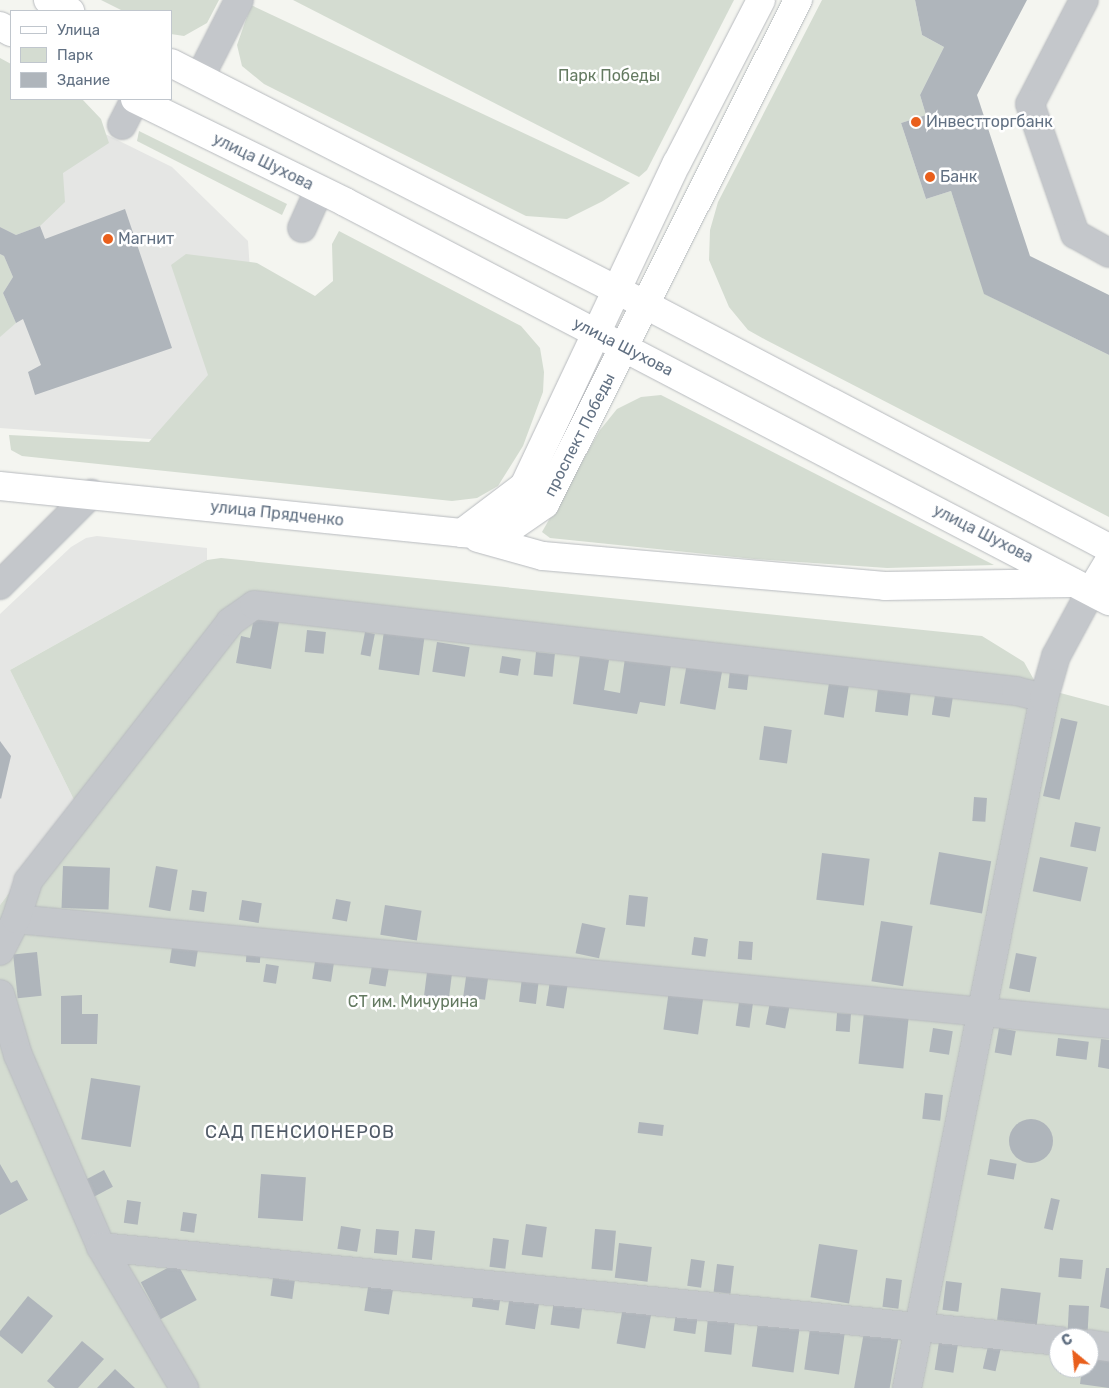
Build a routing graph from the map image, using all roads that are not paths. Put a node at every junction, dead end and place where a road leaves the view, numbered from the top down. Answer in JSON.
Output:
{"nodes":[{"id":1,"x":48,"y":0,"type":"edge"},
{"id":2,"x":239,"y":0,"type":"edge"},
{"id":3,"x":761,"y":0,"type":"edge"},
{"id":4,"x":798,"y":0,"type":"edge"},
{"id":5,"x":1084,"y":0,"type":"edge"},
{"id":6,"x":68,"y":10,"type":"edge"},
{"id":7,"x":172,"y":63,"type":"edge"},
{"id":8,"x":200,"y":77,"type":"junction"},
{"id":9,"x":134,"y":100,"type":"edge"},
{"id":10,"x":137,"y":100,"type":"edge"},
{"id":11,"x":122,"y":125,"type":"dead end"},
{"id":12,"x":319,"y":190,"type":"junction"},
{"id":13,"x":302,"y":228,"type":"dead end"},
{"id":14,"x":1109,"y":253,"type":"edge"},
{"id":15,"x":616,"y":290,"type":"junction"},
{"id":16,"x":646,"y":305,"type":"junction"},
{"id":17,"x":596,"y":333,"type":"junction"},
{"id":18,"x":624,"y":347,"type":"junction"},
{"id":19,"x":0,"y":486,"type":"edge"},
{"id":20,"x":91,"y":494,"type":"junction"},
{"id":21,"x":462,"y":533,"type":"junction"},
{"id":22,"x":1109,"y":548,"type":"edge"},
{"id":23,"x":1109,"y":561,"type":"edge"},
{"id":24,"x":0,"y":585,"type":"edge"},
{"id":25,"x":1092,"y":592,"type":"edge"},
{"id":26,"x":1044,"y":698,"type":"junction"},
{"id":27,"x":16,"y":919,"type":"junction"},
{"id":28,"x":0,"y":951,"type":"edge"},
{"id":29,"x":0,"y":994,"type":"edge"},
{"id":30,"x":983,"y":1011,"type":"junction"},
{"id":31,"x":1109,"y":1024,"type":"edge"},
{"id":32,"x":100,"y":1248,"type":"junction"},
{"id":33,"x":920,"y":1325,"type":"junction"},
{"id":34,"x":1049,"y":1340,"type":"edge"},
{"id":35,"x":184,"y":1388,"type":"edge"},
{"id":36,"x":907,"y":1388,"type":"edge"}],
"edges":[{"from":1,"to":6,"type":"main road"},
{"from":2,"to":8,"type":"street"},
{"from":3,"to":15,"type":"main road","name":"проспект Победы"},
{"from":4,"to":16,"type":"main road","name":"проспект Победы"},
{"from":5,"to":14,"type":"street"},
{"from":7,"to":8,"type":"main road"},
{"from":8,"to":15,"type":"main road"},
{"from":9,"to":11,"type":"street"},
{"from":10,"to":12,"type":"main road","name":"улица Шухова"},
{"from":12,"to":13,"type":"street"},
{"from":12,"to":17,"type":"main road","name":"улица Шухова"},
{"from":15,"to":16,"type":"main road"},
{"from":15,"to":17,"type":"main road","name":"проспект Победы"},
{"from":16,"to":18,"type":"main road","name":"проспект Победы"},
{"from":16,"to":22,"type":"main road"},
{"from":17,"to":18,"type":"main road","name":"улица Шухова"},
{"from":17,"to":21,"type":"main road","name":"проспект Победы"},
{"from":18,"to":21,"type":"main road","name":"проспект Победы"},
{"from":18,"to":25,"type":"main road","name":"улица Шухова"},
{"from":19,"to":20,"type":"main road","name":"улица Прядченко"},
{"from":20,"to":21,"type":"main road","name":"улица Прядченко"},
{"from":20,"to":24,"type":"street"},
{"from":21,"to":25,"type":"main road"},
{"from":23,"to":25,"type":"main road"},
{"from":25,"to":26,"type":"street"},
{"from":26,"to":27,"type":"street"},
{"from":26,"to":30,"type":"street"},
{"from":27,"to":28,"type":"street"},
{"from":27,"to":30,"type":"street"},
{"from":29,"to":32,"type":"street"},
{"from":30,"to":31,"type":"street"},
{"from":30,"to":33,"type":"street"},
{"from":32,"to":33,"type":"street"},
{"from":32,"to":35,"type":"street"},
{"from":33,"to":34,"type":"street"},
{"from":33,"to":36,"type":"street"}]}
